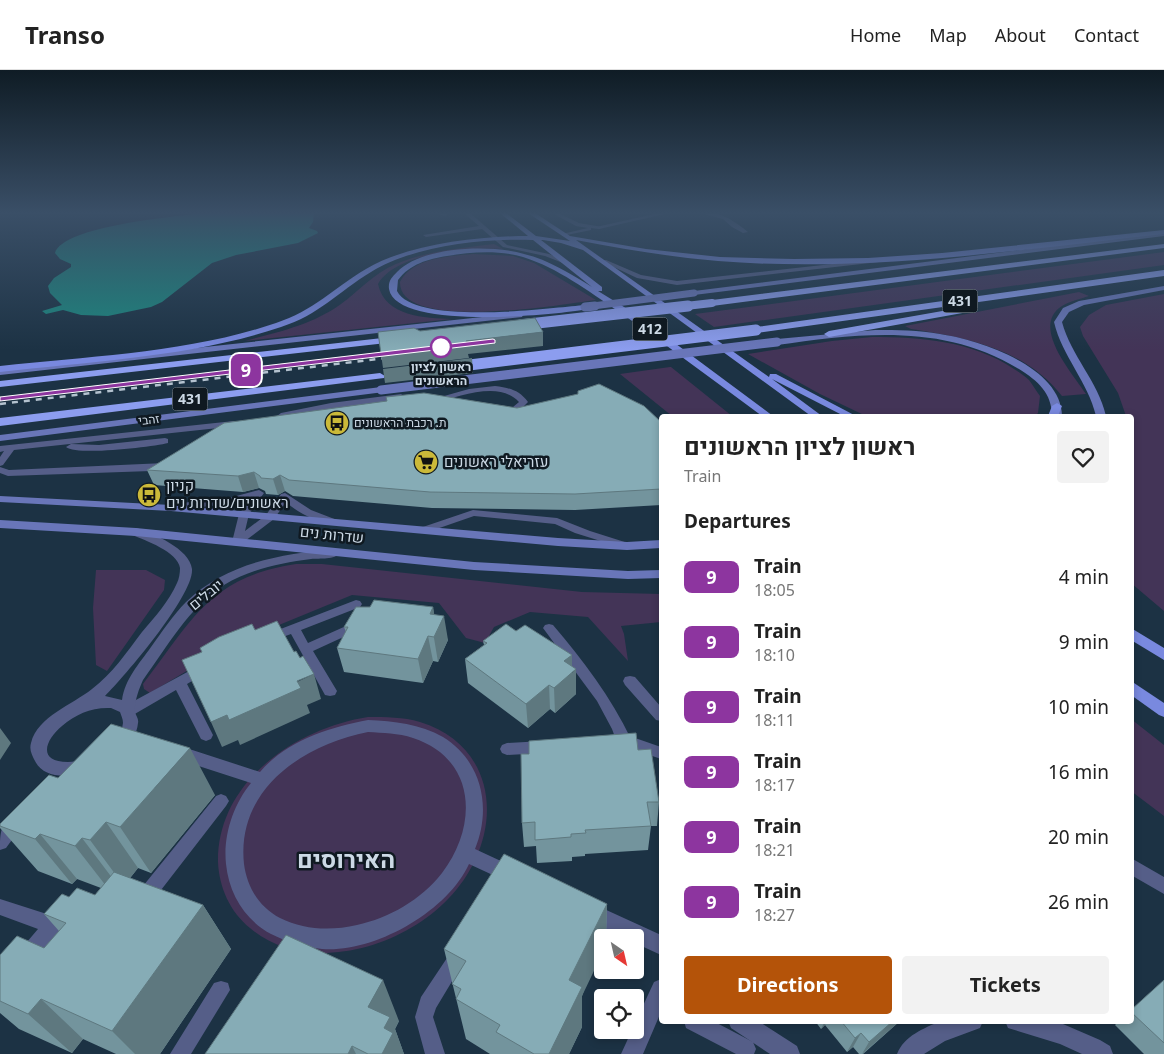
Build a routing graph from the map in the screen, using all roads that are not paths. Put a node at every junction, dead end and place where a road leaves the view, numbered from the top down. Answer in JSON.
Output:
{"nodes":[{"id":1,"x":394,"y":259,"type":"edge"},
{"id":2,"x":429,"y":259,"type":"edge"},
{"id":3,"x":531,"y":259,"type":"edge"},
{"id":4,"x":557,"y":259,"type":"edge"},
{"id":5,"x":563,"y":259,"type":"edge"},
{"id":6,"x":601,"y":259,"type":"edge"},
{"id":7,"x":727,"y":259,"type":"edge"},
{"id":8,"x":873,"y":259,"type":"edge"},
{"id":9,"x":895,"y":259,"type":"edge"},
{"id":10,"x":961,"y":259,"type":"edge"},
{"id":11,"x":1062,"y":259,"type":"edge"},
{"id":12,"x":604,"y":261,"type":"junction"},
{"id":13,"x":568,"y":263,"type":"junction"},
{"id":14,"x":1164,"y":273,"type":"edge"},
{"id":15,"x":1151,"y":275,"type":"junction"},
{"id":16,"x":1164,"y":288,"type":"edge"},
{"id":17,"x":585,"y":306,"type":"junction"},
{"id":18,"x":640,"y":322,"type":"junction"},
{"id":19,"x":508,"y":327,"type":"edge"},
{"id":20,"x":420,"y":332,"type":"junction"},
{"id":21,"x":829,"y":334,"type":"junction"},
{"id":22,"x":716,"y":344,"type":"junction"},
{"id":23,"x":439,"y":369,"type":"edge"},
{"id":24,"x":0,"y":370,"type":"edge"},
{"id":25,"x":385,"y":376,"type":"edge"},
{"id":26,"x":0,"y":384,"type":"edge"},
{"id":27,"x":500,"y":388,"type":"junction"},
{"id":28,"x":417,"y":395,"type":"edge"},
{"id":29,"x":455,"y":404,"type":"edge"},
{"id":30,"x":498,"y":412,"type":"edge"},
{"id":31,"x":764,"y":414,"type":"edge"},
{"id":32,"x":814,"y":414,"type":"edge"},
{"id":33,"x":847,"y":414,"type":"edge"},
{"id":34,"x":1055,"y":414,"type":"edge"},
{"id":35,"x":1101,"y":414,"type":"edge"},
{"id":36,"x":273,"y":420,"type":"joint"},
{"id":37,"x":0,"y":422,"type":"edge"},
{"id":38,"x":174,"y":424,"type":"dead end"},
{"id":39,"x":226,"y":435,"type":"edge"},
{"id":40,"x":0,"y":438,"type":"edge"},
{"id":41,"x":165,"y":441,"type":"dead end"},
{"id":42,"x":24,"y":446,"type":"junction"},
{"id":43,"x":4,"y":448,"type":"edge"},
{"id":44,"x":173,"y":461,"type":"edge"},
{"id":45,"x":0,"y":464,"type":"edge"},
{"id":46,"x":0,"y":470,"type":"edge"},
{"id":47,"x":0,"y":499,"type":"edge"},
{"id":48,"x":170,"y":508,"type":"junction"},
{"id":49,"x":244,"y":514,"type":"junction"},
{"id":50,"x":270,"y":516,"type":"junction"},
{"id":51,"x":489,"y":520,"type":"dead end"},
{"id":52,"x":0,"y":524,"type":"edge"},
{"id":53,"x":340,"y":524,"type":"junction"},
{"id":54,"x":420,"y":531,"type":"junction"},
{"id":55,"x":136,"y":532,"type":"junction"},
{"id":56,"x":585,"y":532,"type":"junction"},
{"id":57,"x":237,"y":542,"type":"junction"},
{"id":58,"x":659,"y":544,"type":"edge"},
{"id":59,"x":627,"y":546,"type":"junction"},
{"id":60,"x":338,"y":552,"type":"junction"},
{"id":61,"x":659,"y":574,"type":"edge"},
{"id":62,"x":356,"y":604,"type":"dead end"},
{"id":63,"x":369,"y":620,"type":"edge"},
{"id":64,"x":293,"y":628,"type":"junction"},
{"id":65,"x":549,"y":628,"type":"dead end"},
{"id":66,"x":1134,"y":635,"type":"edge"},
{"id":67,"x":260,"y":641,"type":"edge"},
{"id":68,"x":306,"y":649,"type":"junction"},
{"id":69,"x":1164,"y":655,"type":"edge"},
{"id":70,"x":213,"y":663,"type":"edge"},
{"id":71,"x":630,"y":681,"type":"dead end"},
{"id":72,"x":179,"y":682,"type":"junction"},
{"id":73,"x":1134,"y":689,"type":"edge"},
{"id":74,"x":330,"y":691,"type":"dead end"},
{"id":75,"x":73,"y":710,"type":"junction"},
{"id":76,"x":128,"y":710,"type":"junction"},
{"id":77,"x":1164,"y":711,"type":"edge"},
{"id":78,"x":659,"y":714,"type":"edge"},
{"id":79,"x":127,"y":735,"type":"junction"},
{"id":80,"x":206,"y":735,"type":"edge"},
{"id":81,"x":145,"y":741,"type":"edge"},
{"id":82,"x":553,"y":746,"type":"edge"},
{"id":83,"x":163,"y":747,"type":"edge"},
{"id":84,"x":507,"y":749,"type":"dead end"},
{"id":85,"x":659,"y":751,"type":"edge"},
{"id":86,"x":57,"y":768,"type":"junction"},
{"id":87,"x":263,"y":780,"type":"junction"},
{"id":88,"x":46,"y":783,"type":"edge"},
{"id":89,"x":221,"y":801,"type":"dead end"},
{"id":90,"x":29,"y":805,"type":"edge"},
{"id":91,"x":0,"y":842,"type":"edge"},
{"id":92,"x":465,"y":853,"type":"junction"},
{"id":93,"x":1134,"y":868,"type":"edge"},
{"id":94,"x":526,"y":882,"type":"edge"},
{"id":95,"x":1164,"y":886,"type":"edge"},
{"id":96,"x":571,"y":903,"type":"edge"},
{"id":97,"x":0,"y":907,"type":"edge"},
{"id":98,"x":158,"y":909,"type":"edge"},
{"id":99,"x":82,"y":917,"type":"edge"},
{"id":100,"x":54,"y":925,"type":"junction"},
{"id":101,"x":659,"y":944,"type":"edge"},
{"id":102,"x":464,"y":947,"type":"edge"},
{"id":103,"x":18,"y":966,"type":"edge"},
{"id":104,"x":221,"y":990,"type":"dead end"},
{"id":105,"x":659,"y":998,"type":"edge"},
{"id":106,"x":699,"y":1024,"type":"edge"},
{"id":107,"x":743,"y":1024,"type":"edge"},
{"id":108,"x":963,"y":1024,"type":"edge"},
{"id":109,"x":1027,"y":1024,"type":"edge"},
{"id":110,"x":746,"y":1049,"type":"dead end"},
{"id":111,"x":180,"y":1054,"type":"edge"},
{"id":112,"x":436,"y":1054,"type":"edge"},
{"id":113,"x":632,"y":1054,"type":"edge"},
{"id":114,"x":789,"y":1054,"type":"edge"},
{"id":115,"x":908,"y":1054,"type":"edge"},
{"id":116,"x":1102,"y":1054,"type":"edge"}],
"edges":[{"from":1,"to":24,"type":"main road"},
{"from":2,"to":17,"type":"main road"},
{"from":3,"to":18,"type":"main road"},
{"from":4,"to":13,"type":"lane"},
{"from":5,"to":13,"type":"main road","number":"412"},
{"from":6,"to":12,"type":"main road","number":"412"},
{"from":7,"to":8,"type":"main road"},
{"from":9,"to":12,"type":"lane"},
{"from":10,"to":17,"type":"main road","bridge":true},
{"from":11,"to":19,"type":"highway","number":"431","bridge":true},
{"from":12,"to":22,"type":"main road","number":"412"},
{"from":13,"to":18,"type":"main road","number":"412"},
{"from":14,"to":15,"type":"highway","number":"431"},
{"from":15,"to":21,"type":"highway"},
{"from":15,"to":23,"type":"highway","number":"431","bridge":true},
{"from":16,"to":35,"type":"main road"},
{"from":17,"to":20,"type":"main road"},
{"from":18,"to":31,"type":"main road","number":"412"},
{"from":20,"to":24,"type":"main road"},
{"from":20,"to":26,"type":"highway"},
{"from":21,"to":34,"type":"main road"},
{"from":21,"to":40,"type":"main road","bridge":true},
{"from":22,"to":32,"type":"main road","number":"412"},
{"from":22,"to":33,"type":"main road"},
{"from":25,"to":37,"type":"highway","number":"431"},
{"from":27,"to":28,"type":"lane"},
{"from":27,"to":29,"type":"lane"},
{"from":27,"to":30,"type":"lane"},
{"from":36,"to":36,"type":"lane"},
{"from":38,"to":43,"type":"lane"},
{"from":39,"to":42,"type":"lane","name":"זהבי"},
{"from":41,"to":42,"type":"lane"},
{"from":42,"to":43,"type":"lane","name":"זהבי"},
{"from":43,"to":45,"type":"lane"},
{"from":44,"to":46,"type":"lane"},
{"from":47,"to":48,"type":"main road","name":"שדרות נים"},
{"from":48,"to":49,"type":"main road","name":"שדרות נים"},
{"from":48,"to":49,"type":"lane"},
{"from":49,"to":50,"type":"main road","name":"שדרות נים"},
{"from":49,"to":57,"type":"lane"},
{"from":50,"to":53,"type":"main road","name":"שדרות נים"},
{"from":50,"to":53,"type":"lane"},
{"from":50,"to":57,"type":"lane"},
{"from":51,"to":56,"type":"lane"},
{"from":52,"to":55,"type":"main road","name":"שדרות נים"},
{"from":53,"to":54,"type":"main road","name":"שדרות נים"},
{"from":54,"to":56,"type":"lane"},
{"from":54,"to":59,"type":"main road","name":"שדרות נים"},
{"from":55,"to":57,"type":"main road","name":"שדרות נים"},
{"from":55,"to":75,"type":"street","name":"יובלים"},
{"from":56,"to":59,"type":"lane"},
{"from":57,"to":60,"type":"main road","name":"שדרות נים"},
{"from":58,"to":59,"type":"main road","name":"שדרות נים"},
{"from":60,"to":61,"type":"main road","name":"שדרות נים"},
{"from":60,"to":76,"type":"street","name":"יובלים"},
{"from":62,"to":64,"type":"lane"},
{"from":63,"to":68,"type":"lane"},
{"from":64,"to":67,"type":"lane"},
{"from":64,"to":68,"type":"lane"},
{"from":65,"to":85,"type":"lane"},
{"from":66,"to":69,"type":"main road"},
{"from":68,"to":74,"type":"lane"},
{"from":70,"to":72,"type":"lane"},
{"from":71,"to":78,"type":"lane"},
{"from":72,"to":76,"type":"lane"},
{"from":72,"to":80,"type":"lane"},
{"from":73,"to":77,"type":"main road"},
{"from":75,"to":76,"type":"street"},
{"from":75,"to":86,"type":"street"},
{"from":76,"to":79,"type":"street"},
{"from":79,"to":81,"type":"street"},
{"from":79,"to":86,"type":"street"},
{"from":82,"to":84,"type":"lane"},
{"from":83,"to":87,"type":"street"},
{"from":86,"to":88,"type":"street"},
{"from":87,"to":92,"type":"street"},
{"from":87,"to":92,"type":"street"},
{"from":89,"to":98,"type":"lane"},
{"from":90,"to":91,"type":"street"},
{"from":92,"to":94,"type":"street"},
{"from":93,"to":95,"type":"lane"},
{"from":96,"to":101,"type":"street"},
{"from":97,"to":100,"type":"lane"},
{"from":99,"to":100,"type":"lane"},
{"from":100,"to":103,"type":"lane"},
{"from":102,"to":112,"type":"lane"},
{"from":104,"to":111,"type":"lane"},
{"from":105,"to":113,"type":"street"},
{"from":106,"to":110,"type":"lane"},
{"from":107,"to":114,"type":"street"},
{"from":108,"to":115,"type":"street"},
{"from":109,"to":116,"type":"street"}]}
